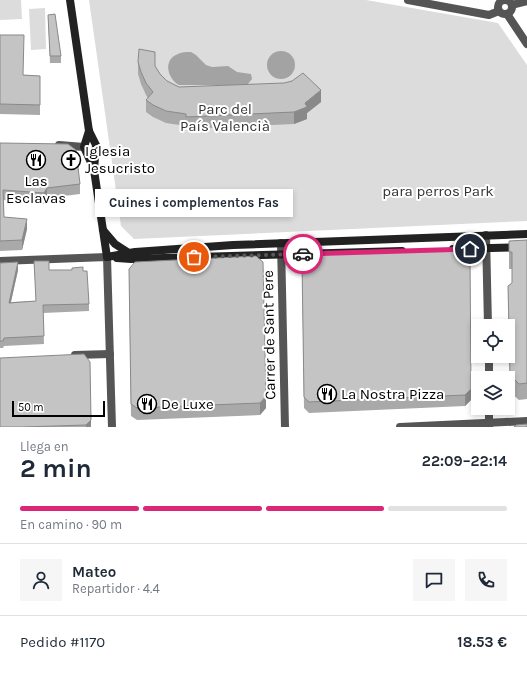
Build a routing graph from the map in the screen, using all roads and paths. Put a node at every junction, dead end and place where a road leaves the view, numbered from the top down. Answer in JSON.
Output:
{"nodes":[{"id":1,"x":70,"y":0,"type":"edge"},
{"id":2,"x":408,"y":0,"type":"edge"},
{"id":3,"x":504,"y":0,"type":"edge"},
{"id":4,"x":527,"y":1,"type":"edge"},
{"id":5,"x":512,"y":5,"type":"junction"},
{"id":6,"x":499,"y":11,"type":"junction"},
{"id":7,"x":507,"y":14,"type":"junction"},
{"id":8,"x":527,"y":44,"type":"edge"},
{"id":9,"x":89,"y":131,"type":"junction"},
{"id":10,"x":47,"y":144,"type":"edge"},
{"id":11,"x":84,"y":147,"type":"junction"},
{"id":12,"x":96,"y":156,"type":"junction"},
{"id":13,"x":94,"y":170,"type":"junction"},
{"id":14,"x":103,"y":229,"type":"junction"},
{"id":15,"x":527,"y":234,"type":"edge"},
{"id":16,"x":486,"y":235,"type":"junction"},
{"id":17,"x":281,"y":243,"type":"junction"},
{"id":18,"x":527,"y":247,"type":"edge"},
{"id":19,"x":488,"y":248,"type":"junction"},
{"id":20,"x":447,"y":249,"type":"edge"},
{"id":21,"x":408,"y":251,"type":"edge"},
{"id":22,"x":129,"y":253,"type":"junction"},
{"id":23,"x":281,"y":255,"type":"junction"},
{"id":24,"x":107,"y":257,"type":"junction"},
{"id":25,"x":0,"y":261,"type":"edge"},
{"id":26,"x":488,"y":319,"type":"edge"},
{"id":27,"x":110,"y":354,"type":"junction"},
{"id":28,"x":67,"y":356,"type":"edge"},
{"id":29,"x":527,"y":421,"type":"edge"},
{"id":30,"x":489,"y":425,"type":"edge"},
{"id":31,"x":112,"y":427,"type":"edge"},
{"id":32,"x":285,"y":427,"type":"edge"},
{"id":33,"x":400,"y":427,"type":"edge"}],
"edges":[{"from":1,"to":9,"type":"street"},
{"from":2,"to":6,"type":"street"},
{"from":3,"to":5,"type":"street"},
{"from":3,"to":6,"type":"street"},
{"from":4,"to":5,"type":"street"},
{"from":5,"to":7,"type":"street"},
{"from":6,"to":7,"type":"street"},
{"from":7,"to":8,"type":"street"},
{"from":9,"to":11,"type":"street"},
{"from":9,"to":12,"type":"street"},
{"from":10,"to":11,"type":"street"},
{"from":11,"to":12,"type":"street"},
{"from":11,"to":13,"type":"street"},
{"from":12,"to":13,"type":"street"},
{"from":13,"to":14,"type":"street"},
{"from":14,"to":22,"type":"street"},
{"from":14,"to":24,"type":"street"},
{"from":15,"to":16,"type":"street"},
{"from":16,"to":17,"type":"street"},
{"from":16,"to":19,"type":"street"},
{"from":17,"to":22,"type":"street"},
{"from":17,"to":23,"type":"street","name":"Carrer de Sant Pere"},
{"from":18,"to":19,"type":"street"},
{"from":19,"to":20,"type":"street"},
{"from":19,"to":26,"type":"street"},
{"from":21,"to":23,"type":"street"},
{"from":22,"to":24,"type":"street"},
{"from":23,"to":24,"type":"street"},
{"from":23,"to":32,"type":"street","name":"Carrer de Sant Pere"},
{"from":24,"to":25,"type":"street"},
{"from":24,"to":27,"type":"street"},
{"from":27,"to":28,"type":"street"},
{"from":27,"to":31,"type":"street"},
{"from":29,"to":30,"type":"street"},
{"from":30,"to":33,"type":"street"}]}
